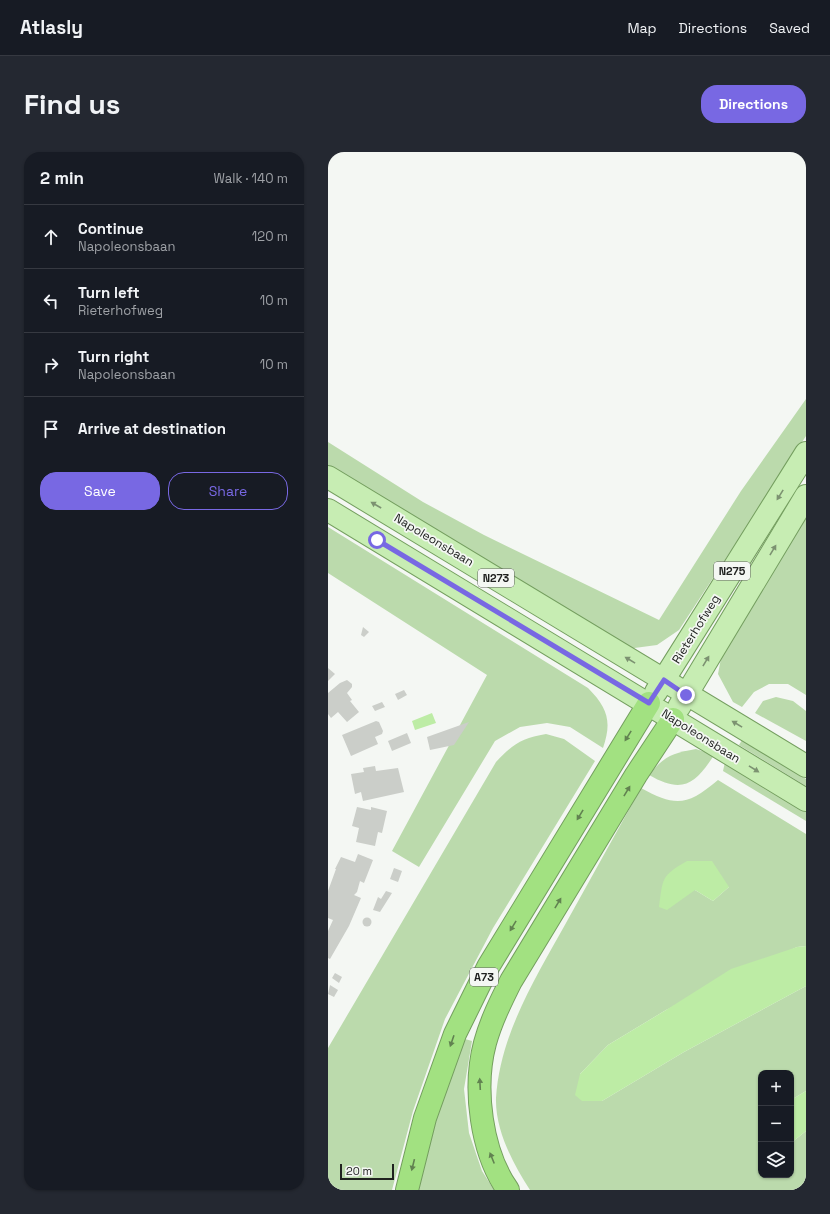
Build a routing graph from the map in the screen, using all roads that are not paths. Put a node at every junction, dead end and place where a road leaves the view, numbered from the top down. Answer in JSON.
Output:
{"nodes":[{"id":1,"x":806,"y":453,"type":"edge"},
{"id":2,"x":328,"y":477,"type":"edge"},
{"id":3,"x":806,"y":496,"type":"edge"},
{"id":4,"x":328,"y":510,"type":"edge"},
{"id":5,"x":664,"y":680,"type":"junction"},
{"id":6,"x":686,"y":695,"type":"junction"},
{"id":7,"x":649,"y":703,"type":"junction"},
{"id":8,"x":673,"y":719,"type":"junction"},
{"id":9,"x":806,"y":766,"type":"edge"},
{"id":10,"x":806,"y":800,"type":"edge"},
{"id":11,"x":407,"y":1190,"type":"edge"},
{"id":12,"x":508,"y":1190,"type":"edge"}],
"edges":[{"from":1,"to":5,"type":"main road","name":"Rieterhofweg","number":"N275","one_way":true},
{"from":5,"to":2,"type":"main road","name":"Napoleonsbaan","number":"N273","one_way":true},
{"from":6,"to":3,"type":"main road","name":"Rieterhofweg","number":"N275","one_way":true},
{"from":4,"to":7,"type":"main road","name":"Napoleonsbaan","number":"N273"},
{"from":5,"to":6,"type":"main road","name":"Napoleonsbaan","number":"N273"},
{"from":5,"to":7,"type":"main road","name":"Rieterhofweg","number":"N275"},
{"from":6,"to":8,"type":"main road","name":"Rieterhofweg","number":"N275"},
{"from":9,"to":6,"type":"main road","name":"Napoleonsbaan","number":"N273","one_way":true},
{"from":7,"to":8,"type":"main road","name":"Napoleonsbaan","number":"N273"},
{"from":7,"to":11,"type":"highway","number":"A73","one_way":true},
{"from":8,"to":10,"type":"main road","name":"Napoleonsbaan","number":"N273","one_way":true},
{"from":12,"to":8,"type":"highway","number":"A73","one_way":true}]}
